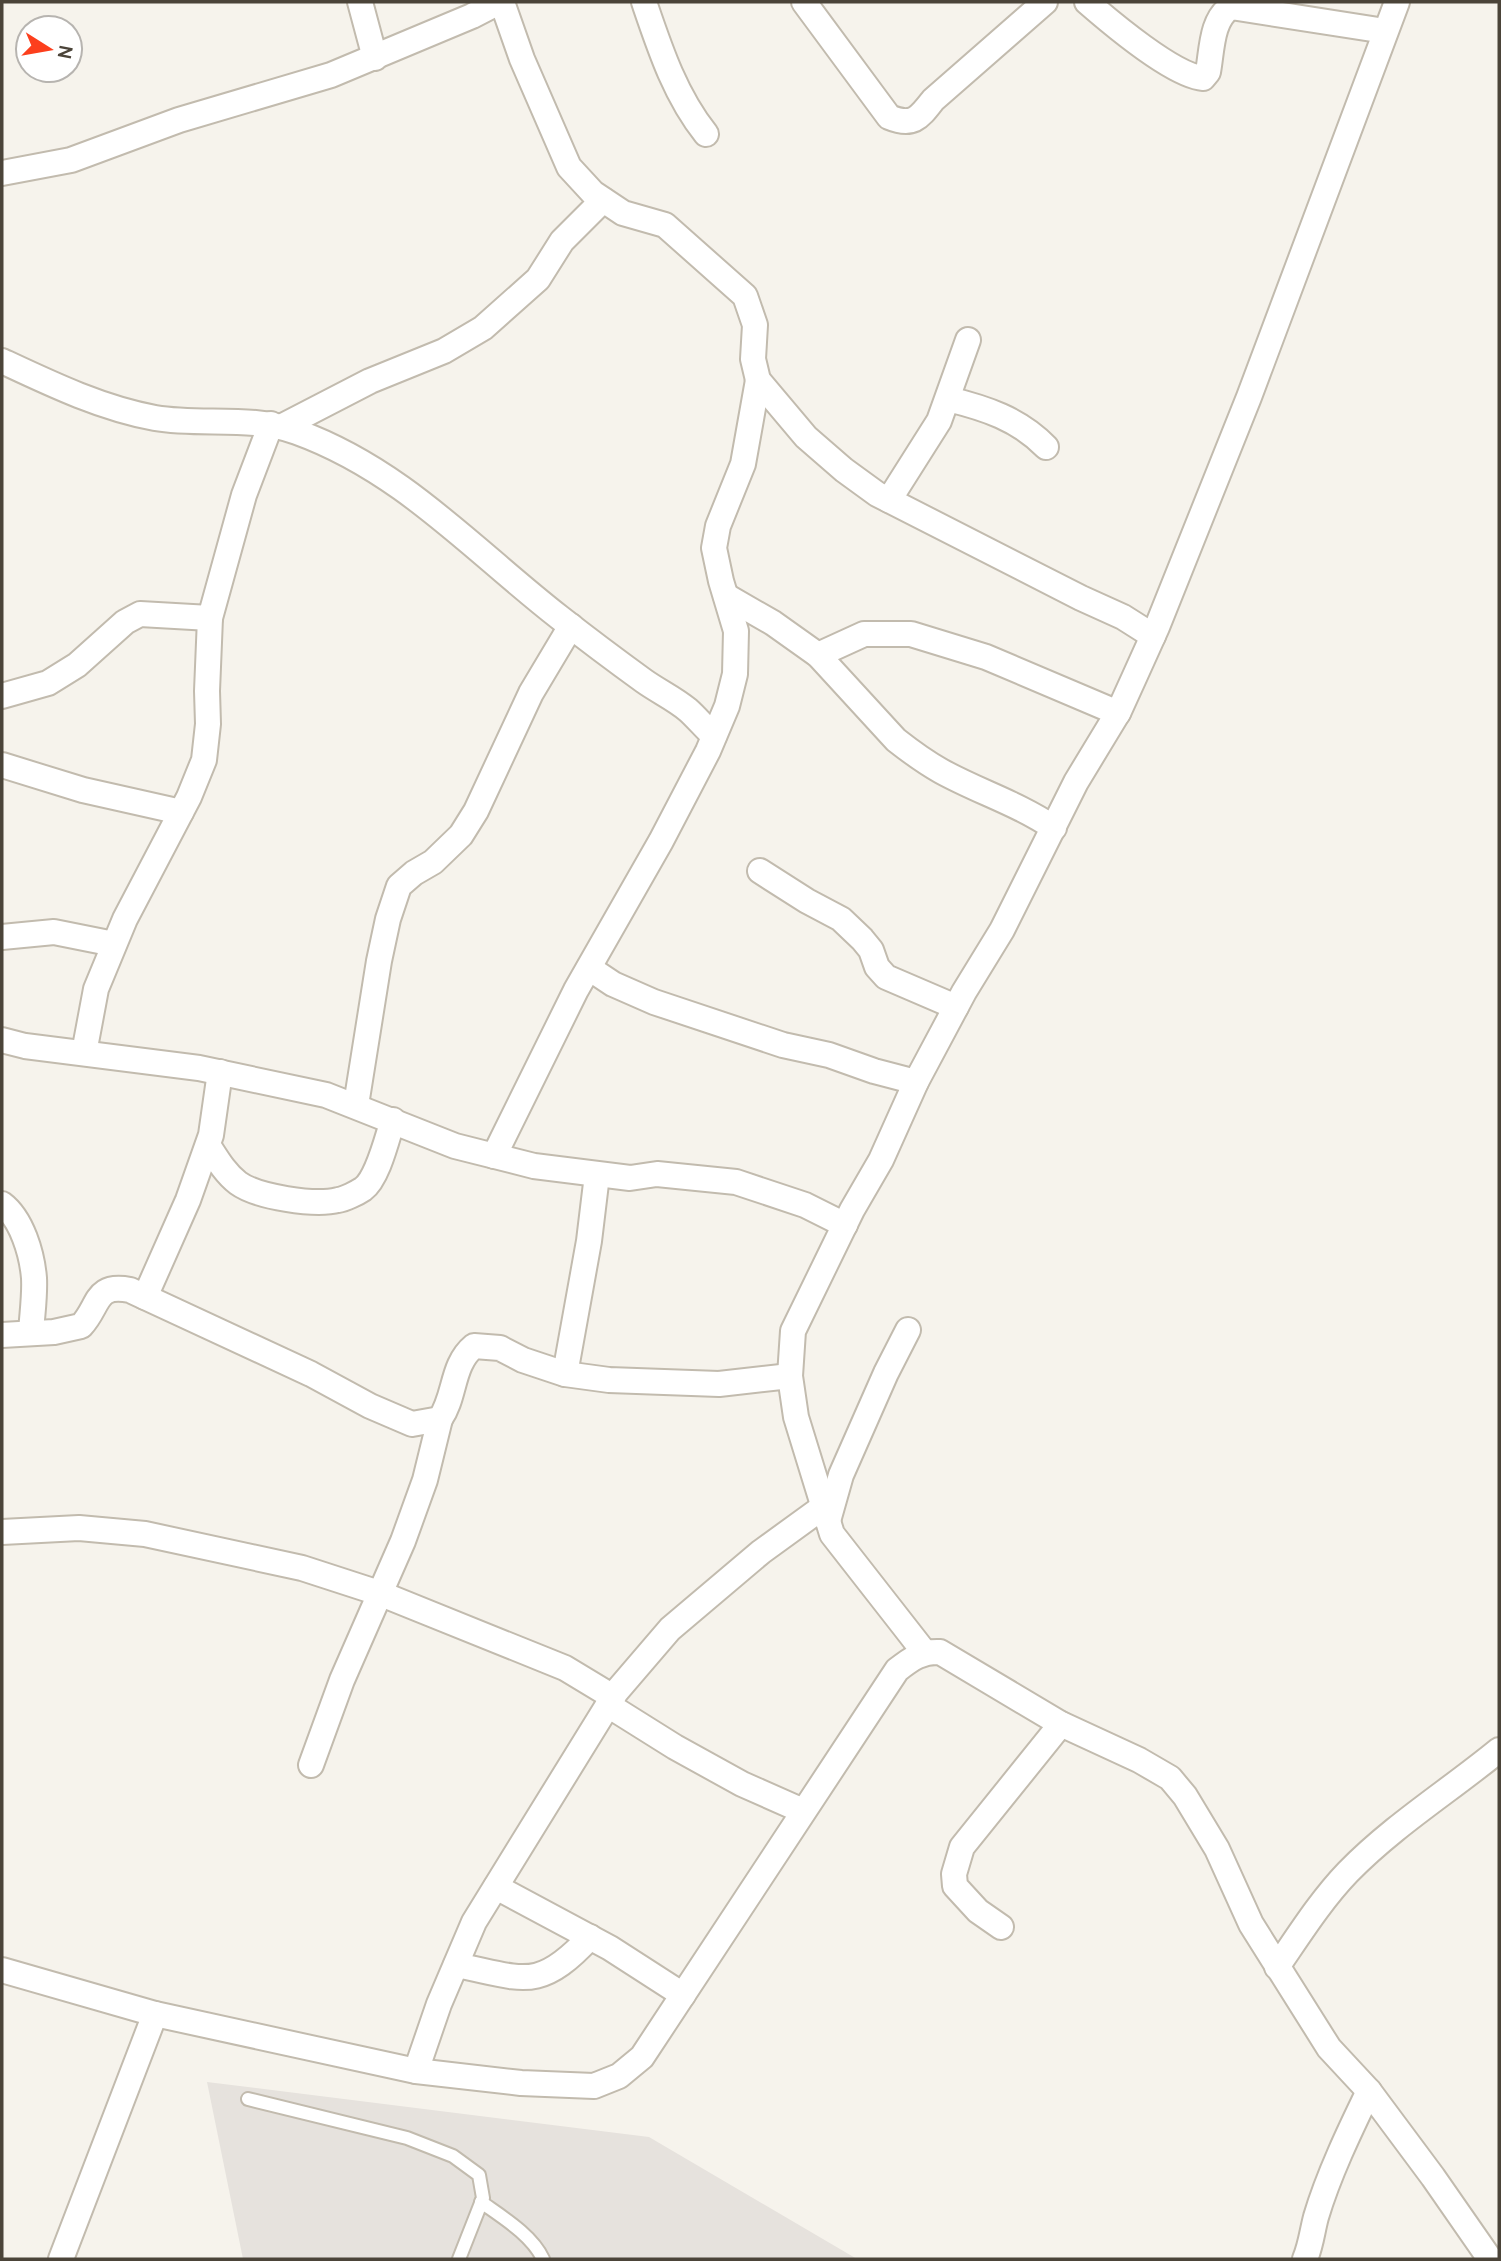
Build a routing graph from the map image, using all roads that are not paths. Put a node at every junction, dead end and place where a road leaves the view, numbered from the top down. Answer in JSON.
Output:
{"nodes":[{"id":1,"x":360,"y":2,"type":"edge"},
{"id":2,"x":501,"y":2,"type":"edge"},
{"id":3,"x":644,"y":2,"type":"edge"},
{"id":4,"x":804,"y":2,"type":"edge"},
{"id":5,"x":1045,"y":2,"type":"edge"},
{"id":6,"x":1087,"y":2,"type":"edge"},
{"id":7,"x":1397,"y":2,"type":"edge"},
{"id":8,"x":1385,"y":31,"type":"junction"},
{"id":9,"x":375,"y":58,"type":"junction"},
{"id":10,"x":706,"y":134,"type":"dead end"},
{"id":11,"x":2,"y":173,"type":"edge"},
{"id":12,"x":603,"y":200,"type":"junction"},
{"id":13,"x":968,"y":340,"type":"dead end"},
{"id":14,"x":2,"y":361,"type":"edge"},
{"id":15,"x":758,"y":380,"type":"junction"},
{"id":16,"x":948,"y":400,"type":"junction"},
{"id":17,"x":276,"y":426,"type":"junction"},
{"id":18,"x":1046,"y":447,"type":"dead end"},
{"id":19,"x":889,"y":500,"type":"junction"},
{"id":20,"x":726,"y":596,"type":"junction"},
{"id":21,"x":211,"y":618,"type":"junction"},
{"id":22,"x":571,"y":626,"type":"junction"},
{"id":23,"x":1153,"y":636,"type":"junction"},
{"id":24,"x":818,"y":654,"type":"junction"},
{"id":25,"x":2,"y":696,"type":"edge"},
{"id":26,"x":1118,"y":713,"type":"junction"},
{"id":27,"x":714,"y":736,"type":"junction"},
{"id":28,"x":2,"y":765,"type":"edge"},
{"id":29,"x":181,"y":812,"type":"junction"},
{"id":30,"x":1054,"y":828,"type":"junction"},
{"id":31,"x":760,"y":871,"type":"dead end"},
{"id":32,"x":2,"y":937,"type":"edge"},
{"id":33,"x":114,"y":944,"type":"junction"},
{"id":34,"x":589,"y":968,"type":"junction"},
{"id":35,"x":956,"y":1007,"type":"junction"},
{"id":36,"x":2,"y":1040,"type":"edge"},
{"id":37,"x":84,"y":1053,"type":"junction"},
{"id":38,"x":220,"y":1072,"type":"junction"},
{"id":39,"x":916,"y":1082,"type":"junction"},
{"id":40,"x":356,"y":1105,"type":"junction"},
{"id":41,"x":393,"y":1120,"type":"junction"},
{"id":42,"x":208,"y":1145,"type":"junction"},
{"id":43,"x":494,"y":1156,"type":"junction"},
{"id":44,"x":597,"y":1175,"type":"junction"},
{"id":45,"x":2,"y":1204,"type":"edge"},
{"id":46,"x":845,"y":1225,"type":"junction"},
{"id":47,"x":145,"y":1297,"type":"junction"},
{"id":48,"x":908,"y":1330,"type":"dead end"},
{"id":49,"x":31,"y":1333,"type":"junction"},
{"id":50,"x":2,"y":1335,"type":"edge"},
{"id":51,"x":565,"y":1374,"type":"junction"},
{"id":52,"x":790,"y":1376,"type":"junction"},
{"id":53,"x":440,"y":1419,"type":"junction"},
{"id":54,"x":826,"y":1514,"type":"junction"},
{"id":55,"x":2,"y":1532,"type":"edge"},
{"id":56,"x":379,"y":1593,"type":"junction"},
{"id":57,"x":925,"y":1653,"type":"junction"},
{"id":58,"x":611,"y":1701,"type":"junction"},
{"id":59,"x":1061,"y":1724,"type":"junction"},
{"id":60,"x":1499,"y":1750,"type":"edge"},
{"id":61,"x":311,"y":1765,"type":"dead end"},
{"id":62,"x":803,"y":1811,"type":"junction"},
{"id":63,"x":496,"y":1887,"type":"junction"},
{"id":64,"x":1001,"y":1927,"type":"dead end"},
{"id":65,"x":590,"y":1937,"type":"junction"},
{"id":66,"x":456,"y":1965,"type":"junction"},
{"id":67,"x":1277,"y":1967,"type":"junction"},
{"id":68,"x":2,"y":1969,"type":"edge"},
{"id":69,"x":683,"y":1995,"type":"junction"},
{"id":70,"x":155,"y":2014,"type":"junction"},
{"id":71,"x":416,"y":2071,"type":"junction"},
{"id":72,"x":1369,"y":2091,"type":"junction"},
{"id":73,"x":248,"y":2099,"type":"dead end"},
{"id":74,"x":481,"y":2202,"type":"junction"},
{"id":75,"x":61,"y":2259,"type":"edge"},
{"id":76,"x":459,"y":2259,"type":"edge"},
{"id":77,"x":543,"y":2259,"type":"edge"},
{"id":78,"x":1305,"y":2259,"type":"edge"},
{"id":79,"x":1490,"y":2259,"type":"edge"}],
"edges":[{"from":1,"to":9,"type":"street"},
{"from":2,"to":9,"type":"street"},
{"from":2,"to":12,"type":"street"},
{"from":3,"to":10,"type":"street"},
{"from":4,"to":5,"type":"street"},
{"from":6,"to":8,"type":"street"},
{"from":7,"to":8,"type":"street"},
{"from":8,"to":23,"type":"street"},
{"from":9,"to":11,"type":"street"},
{"from":12,"to":15,"type":"street"},
{"from":12,"to":17,"type":"street"},
{"from":13,"to":16,"type":"street"},
{"from":14,"to":17,"type":"street"},
{"from":15,"to":19,"type":"street"},
{"from":15,"to":20,"type":"street"},
{"from":16,"to":18,"type":"street"},
{"from":16,"to":19,"type":"street"},
{"from":17,"to":21,"type":"street"},
{"from":17,"to":22,"type":"street"},
{"from":19,"to":23,"type":"street"},
{"from":20,"to":24,"type":"street"},
{"from":20,"to":27,"type":"street"},
{"from":21,"to":25,"type":"street"},
{"from":21,"to":29,"type":"street"},
{"from":22,"to":27,"type":"street"},
{"from":22,"to":40,"type":"street"},
{"from":23,"to":26,"type":"street"},
{"from":24,"to":26,"type":"street"},
{"from":24,"to":30,"type":"street"},
{"from":26,"to":30,"type":"street"},
{"from":27,"to":34,"type":"street"},
{"from":28,"to":29,"type":"street"},
{"from":29,"to":33,"type":"street"},
{"from":30,"to":35,"type":"street"},
{"from":31,"to":35,"type":"street"},
{"from":32,"to":33,"type":"street"},
{"from":33,"to":37,"type":"street"},
{"from":34,"to":39,"type":"street"},
{"from":34,"to":43,"type":"street"},
{"from":35,"to":39,"type":"street"},
{"from":36,"to":37,"type":"street"},
{"from":37,"to":38,"type":"street"},
{"from":38,"to":40,"type":"street"},
{"from":38,"to":42,"type":"street"},
{"from":39,"to":46,"type":"street"},
{"from":40,"to":41,"type":"street"},
{"from":41,"to":42,"type":"street"},
{"from":41,"to":43,"type":"street"},
{"from":42,"to":47,"type":"street"},
{"from":43,"to":44,"type":"street"},
{"from":44,"to":46,"type":"street"},
{"from":44,"to":51,"type":"street"},
{"from":45,"to":49,"type":"street"},
{"from":46,"to":52,"type":"street"},
{"from":47,"to":49,"type":"street"},
{"from":47,"to":53,"type":"street"},
{"from":48,"to":54,"type":"street"},
{"from":49,"to":50,"type":"street"},
{"from":51,"to":52,"type":"street"},
{"from":51,"to":53,"type":"street"},
{"from":52,"to":54,"type":"street"},
{"from":53,"to":56,"type":"street"},
{"from":54,"to":57,"type":"street"},
{"from":54,"to":58,"type":"street"},
{"from":55,"to":56,"type":"street"},
{"from":56,"to":58,"type":"street"},
{"from":56,"to":61,"type":"street"},
{"from":57,"to":59,"type":"street"},
{"from":57,"to":62,"type":"street"},
{"from":58,"to":62,"type":"street"},
{"from":58,"to":63,"type":"street"},
{"from":59,"to":64,"type":"street"},
{"from":59,"to":67,"type":"street"},
{"from":60,"to":67,"type":"street"},
{"from":62,"to":69,"type":"street"},
{"from":63,"to":65,"type":"street"},
{"from":63,"to":66,"type":"street"},
{"from":65,"to":66,"type":"street"},
{"from":65,"to":69,"type":"street"},
{"from":66,"to":71,"type":"street"},
{"from":67,"to":72,"type":"street"},
{"from":68,"to":70,"type":"street"},
{"from":69,"to":71,"type":"street"},
{"from":70,"to":71,"type":"street"},
{"from":70,"to":75,"type":"street"},
{"from":72,"to":78,"type":"street"},
{"from":72,"to":79,"type":"street"},
{"from":73,"to":74,"type":"lane"},
{"from":74,"to":76,"type":"lane"},
{"from":74,"to":77,"type":"lane"}]}
